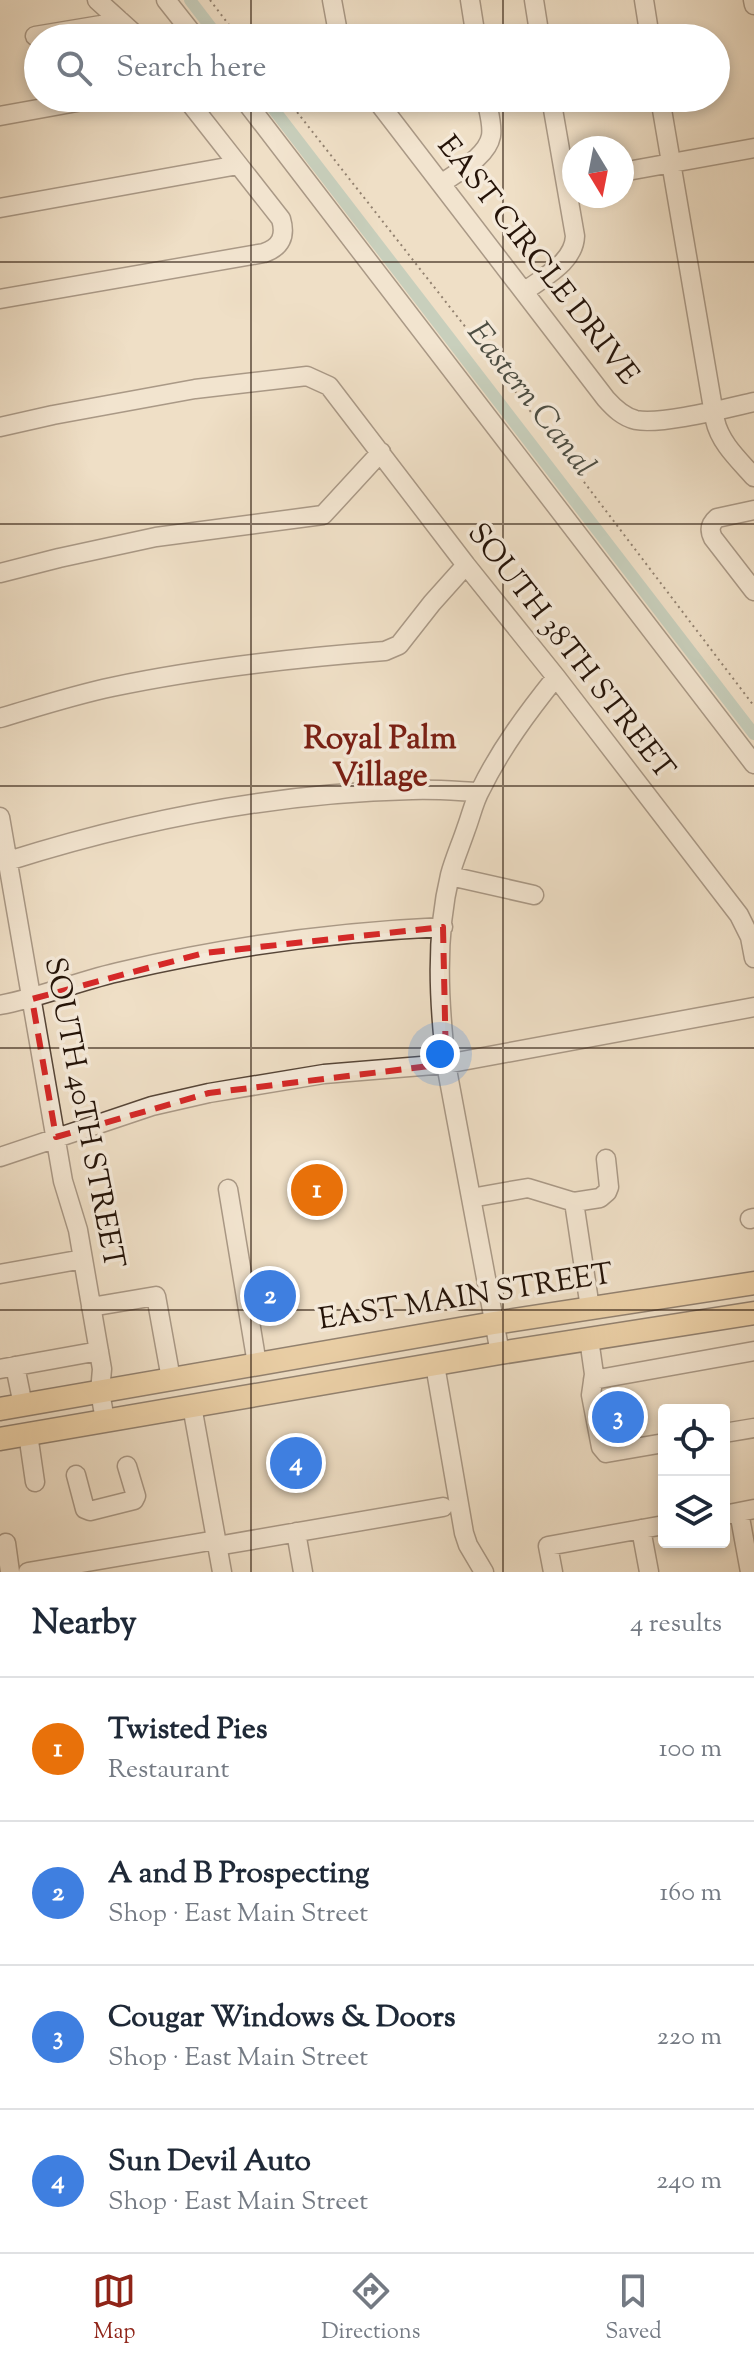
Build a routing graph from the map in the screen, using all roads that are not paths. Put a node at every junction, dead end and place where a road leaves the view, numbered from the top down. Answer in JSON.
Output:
{"nodes":[{"id":1,"x":97,"y":0,"type":"edge"},
{"id":2,"x":166,"y":0,"type":"edge"},
{"id":3,"x":332,"y":0,"type":"edge"},
{"id":4,"x":470,"y":0,"type":"edge"},
{"id":5,"x":534,"y":0,"type":"edge"},
{"id":6,"x":644,"y":0,"type":"edge"},
{"id":7,"x":118,"y":19,"type":"junction"},
{"id":8,"x":104,"y":24,"type":"edge"},
{"id":9,"x":124,"y":24,"type":"edge"},
{"id":10,"x":185,"y":24,"type":"edge"},
{"id":11,"x":336,"y":24,"type":"edge"},
{"id":12,"x":474,"y":24,"type":"edge"},
{"id":13,"x":538,"y":24,"type":"edge"},
{"id":14,"x":648,"y":24,"type":"edge"},
{"id":15,"x":24,"y":112,"type":"edge"},
{"id":16,"x":197,"y":112,"type":"edge"},
{"id":17,"x":254,"y":112,"type":"edge"},
{"id":18,"x":386,"y":112,"type":"edge"},
{"id":19,"x":488,"y":112,"type":"edge"},
{"id":20,"x":554,"y":112,"type":"edge"},
{"id":21,"x":662,"y":112,"type":"edge"},
{"id":22,"x":0,"y":116,"type":"edge"},
{"id":23,"x":562,"y":146,"type":"edge"},
{"id":24,"x":754,"y":148,"type":"edge"},
{"id":25,"x":671,"y":163,"type":"junction"},
{"id":26,"x":238,"y":165,"type":"junction"},
{"id":27,"x":634,"y":170,"type":"edge"},
{"id":28,"x":441,"y":184,"type":"junction"},
{"id":29,"x":0,"y":208,"type":"edge"},
{"id":30,"x":572,"y":208,"type":"edge"},
{"id":31,"x":524,"y":292,"type":"junction"},
{"id":32,"x":0,"y":299,"type":"edge"},
{"id":33,"x":754,"y":402,"type":"edge"},
{"id":34,"x":713,"y":410,"type":"junction"},
{"id":35,"x":0,"y":427,"type":"edge"},
{"id":36,"x":381,"y":452,"type":"junction"},
{"id":37,"x":754,"y":477,"type":"edge"},
{"id":38,"x":754,"y":510,"type":"edge"},
{"id":39,"x":466,"y":565,"type":"junction"},
{"id":40,"x":0,"y":573,"type":"edge"},
{"id":41,"x":754,"y":591,"type":"edge"},
{"id":42,"x":556,"y":677,"type":"junction"},
{"id":43,"x":0,"y":718,"type":"edge"},
{"id":44,"x":754,"y":764,"type":"edge"},
{"id":45,"x":479,"y":792,"type":"junction"},
{"id":46,"x":0,"y":817,"type":"edge"},
{"id":47,"x":8,"y":861,"type":"junction"},
{"id":48,"x":450,"y":876,"type":"junction"},
{"id":49,"x":534,"y":895,"type":"dead end"},
{"id":50,"x":443,"y":927,"type":"junction"},
{"id":51,"x":754,"y":958,"type":"edge"},
{"id":52,"x":32,"y":999,"type":"junction"},
{"id":53,"x":0,"y":1005,"type":"edge"},
{"id":54,"x":754,"y":1007,"type":"edge"},
{"id":55,"x":446,"y":1064,"type":"junction"},
{"id":56,"x":56,"y":1137,"type":"junction"},
{"id":57,"x":0,"y":1157,"type":"edge"},
{"id":58,"x":606,"y":1159,"type":"dead end"},
{"id":59,"x":228,"y":1189,"type":"dead end"},
{"id":60,"x":471,"y":1198,"type":"junction"},
{"id":61,"x":574,"y":1202,"type":"junction"},
{"id":62,"x":83,"y":1259,"type":"junction"},
{"id":63,"x":0,"y":1274,"type":"edge"},
{"id":64,"x":754,"y":1283,"type":"edge"},
{"id":65,"x":91,"y":1307,"type":"junction"},
{"id":66,"x":590,"y":1308,"type":"junction"},
{"id":67,"x":754,"y":1313,"type":"edge"},
{"id":68,"x":494,"y":1323,"type":"junction"},
{"id":69,"x":589,"y":1339,"type":"junction"},
{"id":70,"x":99,"y":1351,"type":"junction"},
{"id":71,"x":754,"y":1351,"type":"edge"},
{"id":72,"x":500,"y":1353,"type":"junction"},
{"id":73,"x":257,"y":1364,"type":"junction"},
{"id":74,"x":435,"y":1365,"type":"junction"},
{"id":75,"x":8,"y":1368,"type":"edge"},
{"id":76,"x":171,"y":1379,"type":"junction"},
{"id":77,"x":593,"y":1380,"type":"junction"},
{"id":78,"x":100,"y":1392,"type":"junction"},
{"id":79,"x":23,"y":1405,"type":"junction"},
{"id":80,"x":192,"y":1406,"type":"junction"},
{"id":81,"x":0,"y":1409,"type":"edge"},
{"id":82,"x":105,"y":1420,"type":"junction"},
{"id":83,"x":754,"y":1428,"type":"edge"},
{"id":84,"x":730,"y":1432,"type":"edge"},
{"id":85,"x":28,"y":1434,"type":"junction"},
{"id":86,"x":0,"y":1439,"type":"edge"},
{"id":87,"x":658,"y":1444,"type":"edge"},
{"id":88,"x":127,"y":1466,"type":"dead end"},
{"id":89,"x":76,"y":1475,"type":"dead end"},
{"id":90,"x":35,"y":1482,"type":"dead end"},
{"id":91,"x":443,"y":1507,"type":"dead end"},
{"id":92,"x":739,"y":1512,"type":"edge"},
{"id":93,"x":658,"y":1526,"type":"edge"},
{"id":94,"x":641,"y":1529,"type":"junction"},
{"id":95,"x":296,"y":1532,"type":"junction"},
{"id":96,"x":6,"y":1543,"type":"dead end"},
{"id":97,"x":216,"y":1543,"type":"junction"},
{"id":98,"x":10,"y":1572,"type":"edge"},
{"id":99,"x":28,"y":1572,"type":"edge"},
{"id":100,"x":222,"y":1572,"type":"edge"},
{"id":101,"x":303,"y":1572,"type":"edge"},
{"id":102,"x":484,"y":1572,"type":"edge"},
{"id":103,"x":553,"y":1572,"type":"edge"},
{"id":104,"x":649,"y":1572,"type":"edge"},
{"id":105,"x":750,"y":1572,"type":"edge"}],
"edges":[{"from":1,"to":7,"type":"street"},
{"from":2,"to":10,"type":"street"},
{"from":3,"to":11,"type":"street"},
{"from":4,"to":12,"type":"street"},
{"from":5,"to":13,"type":"street"},
{"from":6,"to":14,"type":"street"},
{"from":7,"to":8,"type":"street"},
{"from":7,"to":9,"type":"street"},
{"from":15,"to":22,"type":"street"},
{"from":16,"to":26,"type":"street"},
{"from":17,"to":44,"type":"street"},
{"from":18,"to":28,"type":"street","name":"EAST CIRCLE DRIVE"},
{"from":19,"to":28,"type":"street"},
{"from":20,"to":23,"type":"street"},
{"from":21,"to":25,"type":"street"},
{"from":24,"to":25,"type":"street"},
{"from":25,"to":27,"type":"street"},
{"from":25,"to":34,"type":"street"},
{"from":26,"to":29,"type":"street"},
{"from":26,"to":32,"type":"street"},
{"from":28,"to":31,"type":"street","name":"EAST CIRCLE DRIVE"},
{"from":30,"to":31,"type":"street"},
{"from":31,"to":34,"type":"street","name":"EAST CIRCLE DRIVE"},
{"from":33,"to":34,"type":"street"},
{"from":34,"to":37,"type":"street"},
{"from":35,"to":36,"type":"street","name":"SOUTH 38TH STREET"},
{"from":36,"to":39,"type":"street","name":"SOUTH 38TH STREET"},
{"from":36,"to":40,"type":"street"},
{"from":38,"to":41,"type":"street"},
{"from":39,"to":42,"type":"street","name":"SOUTH 38TH STREET"},
{"from":39,"to":43,"type":"street"},
{"from":42,"to":45,"type":"street"},
{"from":42,"to":51,"type":"street","name":"SOUTH 38TH STREET"},
{"from":45,"to":47,"type":"street"},
{"from":45,"to":48,"type":"street"},
{"from":46,"to":47,"type":"street","name":"SOUTH 40TH STREET"},
{"from":47,"to":52,"type":"street","name":"SOUTH 40TH STREET"},
{"from":48,"to":49,"type":"street"},
{"from":48,"to":50,"type":"street"},
{"from":50,"to":52,"type":"street"},
{"from":50,"to":55,"type":"street"},
{"from":52,"to":53,"type":"street"},
{"from":52,"to":56,"type":"street","name":"SOUTH 40TH STREET"},
{"from":54,"to":55,"type":"street"},
{"from":55,"to":56,"type":"street"},
{"from":55,"to":60,"type":"street"},
{"from":56,"to":57,"type":"street"},
{"from":56,"to":62,"type":"street","name":"SOUTH 40TH STREET"},
{"from":58,"to":61,"type":"street"},
{"from":59,"to":73,"type":"street"},
{"from":60,"to":61,"type":"street"},
{"from":60,"to":68,"type":"street"},
{"from":61,"to":66,"type":"street"},
{"from":62,"to":63,"type":"street"},
{"from":62,"to":65,"type":"street","name":"SOUTH 40TH STREET"},
{"from":64,"to":66,"type":"main road","name":"EAST MAIN STREET"},
{"from":65,"to":70,"type":"street","name":"SOUTH 40TH STREET"},
{"from":65,"to":76,"type":"street"},
{"from":66,"to":68,"type":"main road","name":"EAST MAIN STREET"},
{"from":67,"to":69,"type":"main road","name":"EAST MAIN STREET"},
{"from":68,"to":72,"type":"street"},
{"from":68,"to":73,"type":"main road","name":"EAST MAIN STREET"},
{"from":69,"to":72,"type":"main road","name":"EAST MAIN STREET"},
{"from":69,"to":77,"type":"street"},
{"from":70,"to":75,"type":"street"},
{"from":70,"to":78,"type":"street","name":"SOUTH 40TH STREET"},
{"from":71,"to":77,"type":"street"},
{"from":72,"to":74,"type":"main road","name":"EAST MAIN STREET"},
{"from":73,"to":76,"type":"main road","name":"EAST MAIN STREET"},
{"from":74,"to":80,"type":"main road","name":"EAST MAIN STREET"},
{"from":74,"to":102,"type":"street"},
{"from":75,"to":79,"type":"street"},
{"from":76,"to":78,"type":"main road","name":"EAST MAIN STREET"},
{"from":77,"to":87,"type":"street"},
{"from":78,"to":79,"type":"main road","name":"EAST MAIN STREET"},
{"from":78,"to":82,"type":"street","name":"SOUTH 40TH STREET"},
{"from":79,"to":81,"type":"main road","name":"EAST MAIN STREET"},
{"from":80,"to":82,"type":"main road","name":"EAST MAIN STREET"},
{"from":80,"to":97,"type":"street"},
{"from":82,"to":85,"type":"main road","name":"EAST MAIN STREET"},
{"from":83,"to":84,"type":"street"},
{"from":85,"to":86,"type":"main road","name":"EAST MAIN STREET"},
{"from":85,"to":90,"type":"street"},
{"from":88,"to":89,"type":"street"},
{"from":91,"to":95,"type":"street"},
{"from":92,"to":105,"type":"street"},
{"from":93,"to":94,"type":"street"},
{"from":94,"to":103,"type":"street"},
{"from":94,"to":104,"type":"street"},
{"from":95,"to":97,"type":"street"},
{"from":95,"to":101,"type":"street"},
{"from":96,"to":98,"type":"street"},
{"from":97,"to":99,"type":"street"},
{"from":97,"to":100,"type":"street"}]}
